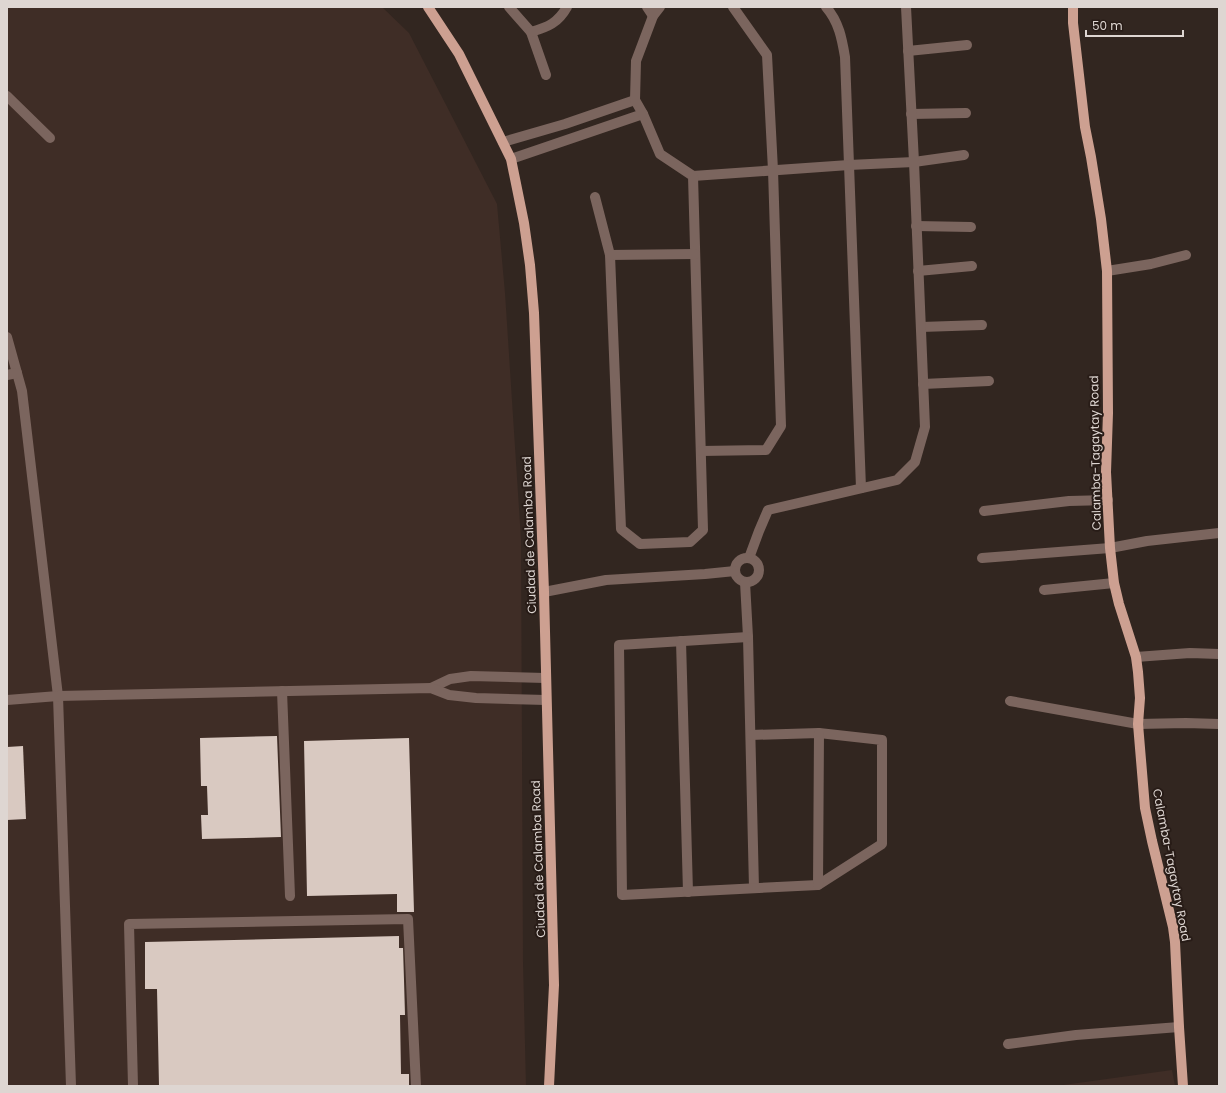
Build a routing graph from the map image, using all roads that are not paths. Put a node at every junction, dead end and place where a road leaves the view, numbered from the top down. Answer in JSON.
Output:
{"nodes":[{"id":1,"x":428,"y":7,"type":"edge"},
{"id":2,"x":509,"y":7,"type":"edge"},
{"id":3,"x":567,"y":7,"type":"edge"},
{"id":4,"x":647,"y":7,"type":"edge"},
{"id":5,"x":660,"y":7,"type":"edge"},
{"id":6,"x":733,"y":7,"type":"edge"},
{"id":7,"x":826,"y":7,"type":"edge"},
{"id":8,"x":906,"y":7,"type":"edge"},
{"id":9,"x":1073,"y":7,"type":"edge"},
{"id":10,"x":653,"y":16,"type":"junction"},
{"id":11,"x":531,"y":32,"type":"junction"},
{"id":12,"x":967,"y":44,"type":"dead end"},
{"id":13,"x":908,"y":50,"type":"junction"},
{"id":14,"x":546,"y":75,"type":"dead end"},
{"id":15,"x":7,"y":96,"type":"edge"},
{"id":16,"x":635,"y":100,"type":"junction"},
{"id":17,"x":966,"y":113,"type":"dead end"},
{"id":18,"x":643,"y":114,"type":"junction"},
{"id":19,"x":911,"y":114,"type":"junction"},
{"id":20,"x":50,"y":138,"type":"dead end"},
{"id":21,"x":503,"y":142,"type":"junction"},
{"id":22,"x":964,"y":155,"type":"dead end"},
{"id":23,"x":511,"y":159,"type":"junction"},
{"id":24,"x":914,"y":162,"type":"junction"},
{"id":25,"x":849,"y":165,"type":"junction"},
{"id":26,"x":773,"y":170,"type":"junction"},
{"id":27,"x":693,"y":176,"type":"junction"},
{"id":28,"x":595,"y":197,"type":"dead end"},
{"id":29,"x":916,"y":226,"type":"junction"},
{"id":30,"x":971,"y":227,"type":"dead end"},
{"id":31,"x":695,"y":254,"type":"junction"},
{"id":32,"x":610,"y":255,"type":"junction"},
{"id":33,"x":1186,"y":255,"type":"dead end"},
{"id":34,"x":972,"y":266,"type":"dead end"},
{"id":35,"x":918,"y":271,"type":"junction"},
{"id":36,"x":1107,"y":271,"type":"junction"},
{"id":37,"x":982,"y":325,"type":"dead end"},
{"id":38,"x":921,"y":327,"type":"junction"},
{"id":39,"x":7,"y":337,"type":"edge"},
{"id":40,"x":12,"y":374,"type":"edge"},
{"id":41,"x":990,"y":381,"type":"dead end"},
{"id":42,"x":923,"y":384,"type":"junction"},
{"id":43,"x":701,"y":451,"type":"junction"},
{"id":44,"x":861,"y":488,"type":"junction"},
{"id":45,"x":1108,"y":500,"type":"junction"},
{"id":46,"x":984,"y":511,"type":"dead end"},
{"id":47,"x":1219,"y":533,"type":"edge"},
{"id":48,"x":1110,"y":548,"type":"junction"},
{"id":49,"x":749,"y":558,"type":"junction"},
{"id":50,"x":982,"y":558,"type":"dead end"},
{"id":51,"x":736,"y":571,"type":"junction"},
{"id":52,"x":745,"y":582,"type":"junction"},
{"id":53,"x":1114,"y":583,"type":"junction"},
{"id":54,"x":1044,"y":590,"type":"dead end"},
{"id":55,"x":544,"y":592,"type":"junction"},
{"id":56,"x":748,"y":637,"type":"junction"},
{"id":57,"x":681,"y":641,"type":"junction"},
{"id":58,"x":1219,"y":654,"type":"edge"},
{"id":59,"x":1136,"y":657,"type":"junction"},
{"id":60,"x":545,"y":678,"type":"junction"},
{"id":61,"x":431,"y":688,"type":"junction"},
{"id":62,"x":282,"y":691,"type":"junction"},
{"id":63,"x":58,"y":696,"type":"junction"},
{"id":64,"x":7,"y":700,"type":"edge"},
{"id":65,"x":546,"y":700,"type":"junction"},
{"id":66,"x":1010,"y":701,"type":"dead end"},
{"id":67,"x":1138,"y":724,"type":"junction"},
{"id":68,"x":1219,"y":724,"type":"edge"},
{"id":69,"x":819,"y":733,"type":"junction"},
{"id":70,"x":751,"y":735,"type":"junction"},
{"id":71,"x":818,"y":885,"type":"junction"},
{"id":72,"x":754,"y":888,"type":"junction"},
{"id":73,"x":688,"y":892,"type":"junction"},
{"id":74,"x":290,"y":896,"type":"dead end"},
{"id":75,"x":1179,"y":1027,"type":"junction"},
{"id":76,"x":1008,"y":1044,"type":"dead end"},
{"id":77,"x":71,"y":1086,"type":"edge"},
{"id":78,"x":133,"y":1086,"type":"edge"},
{"id":79,"x":416,"y":1086,"type":"edge"},
{"id":80,"x":549,"y":1086,"type":"edge"},
{"id":81,"x":1183,"y":1086,"type":"edge"}],
"edges":[{"from":1,"to":21,"type":"main road","name":"Ciudad de Calamba Road"},
{"from":2,"to":11,"type":"street"},
{"from":3,"to":11,"type":"street"},
{"from":4,"to":10,"type":"street"},
{"from":5,"to":10,"type":"street"},
{"from":6,"to":26,"type":"street"},
{"from":7,"to":25,"type":"street"},
{"from":8,"to":13,"type":"street"},
{"from":9,"to":36,"type":"main road","name":"Calamba-Tagaytay Road"},
{"from":10,"to":16,"type":"street"},
{"from":11,"to":14,"type":"street"},
{"from":12,"to":13,"type":"street"},
{"from":13,"to":19,"type":"street"},
{"from":15,"to":20,"type":"street"},
{"from":16,"to":18,"type":"street"},
{"from":16,"to":21,"type":"street"},
{"from":17,"to":19,"type":"street"},
{"from":18,"to":23,"type":"street"},
{"from":18,"to":27,"type":"street"},
{"from":19,"to":24,"type":"street"},
{"from":21,"to":23,"type":"main road","name":"Ciudad de Calamba Road"},
{"from":22,"to":24,"type":"street"},
{"from":23,"to":55,"type":"main road","name":"Ciudad de Calamba Road"},
{"from":24,"to":25,"type":"street"},
{"from":24,"to":29,"type":"street"},
{"from":25,"to":26,"type":"street"},
{"from":25,"to":44,"type":"street"},
{"from":26,"to":27,"type":"street"},
{"from":26,"to":43,"type":"street"},
{"from":27,"to":31,"type":"street"},
{"from":28,"to":32,"type":"street"},
{"from":29,"to":30,"type":"street"},
{"from":29,"to":35,"type":"street"},
{"from":31,"to":32,"type":"street"},
{"from":31,"to":43,"type":"street"},
{"from":32,"to":43,"type":"street"},
{"from":33,"to":36,"type":"street"},
{"from":34,"to":35,"type":"street"},
{"from":35,"to":38,"type":"street"},
{"from":36,"to":45,"type":"main road","name":"Calamba-Tagaytay Road"},
{"from":37,"to":38,"type":"street"},
{"from":38,"to":42,"type":"street"},
{"from":39,"to":40,"type":"street"},
{"from":40,"to":63,"type":"street"},
{"from":41,"to":42,"type":"street"},
{"from":42,"to":44,"type":"street"},
{"from":44,"to":49,"type":"street"},
{"from":45,"to":46,"type":"street"},
{"from":45,"to":48,"type":"main road","name":"Calamba-Tagaytay Road"},
{"from":47,"to":48,"type":"street"},
{"from":48,"to":50,"type":"street"},
{"from":48,"to":53,"type":"main road","name":"Calamba-Tagaytay Road"},
{"from":49,"to":51,"type":"street"},
{"from":49,"to":52,"type":"street"},
{"from":51,"to":52,"type":"street"},
{"from":51,"to":55,"type":"street"},
{"from":52,"to":56,"type":"street"},
{"from":53,"to":54,"type":"street"},
{"from":53,"to":59,"type":"main road","name":"Calamba-Tagaytay Road"},
{"from":55,"to":60,"type":"main road","name":"Ciudad de Calamba Road"},
{"from":56,"to":57,"type":"street"},
{"from":56,"to":70,"type":"street"},
{"from":57,"to":73,"type":"street"},
{"from":57,"to":73,"type":"street"},
{"from":58,"to":59,"type":"street"},
{"from":59,"to":67,"type":"main road","name":"Calamba-Tagaytay Road"},
{"from":60,"to":61,"type":"street"},
{"from":60,"to":65,"type":"main road","name":"Ciudad de Calamba Road"},
{"from":61,"to":62,"type":"street"},
{"from":61,"to":65,"type":"street"},
{"from":62,"to":63,"type":"street"},
{"from":62,"to":74,"type":"street"},
{"from":63,"to":64,"type":"street"},
{"from":63,"to":77,"type":"street"},
{"from":65,"to":80,"type":"main road","name":"Ciudad de Calamba Road"},
{"from":66,"to":67,"type":"street"},
{"from":67,"to":68,"type":"street"},
{"from":67,"to":75,"type":"main road","name":"Calamba-Tagaytay Road"},
{"from":69,"to":70,"type":"street"},
{"from":69,"to":71,"type":"street"},
{"from":69,"to":71,"type":"street"},
{"from":70,"to":72,"type":"street"},
{"from":71,"to":72,"type":"street"},
{"from":72,"to":73,"type":"street"},
{"from":75,"to":76,"type":"street"},
{"from":75,"to":81,"type":"main road","name":"Calamba-Tagaytay Road"},
{"from":78,"to":79,"type":"street"}]}
